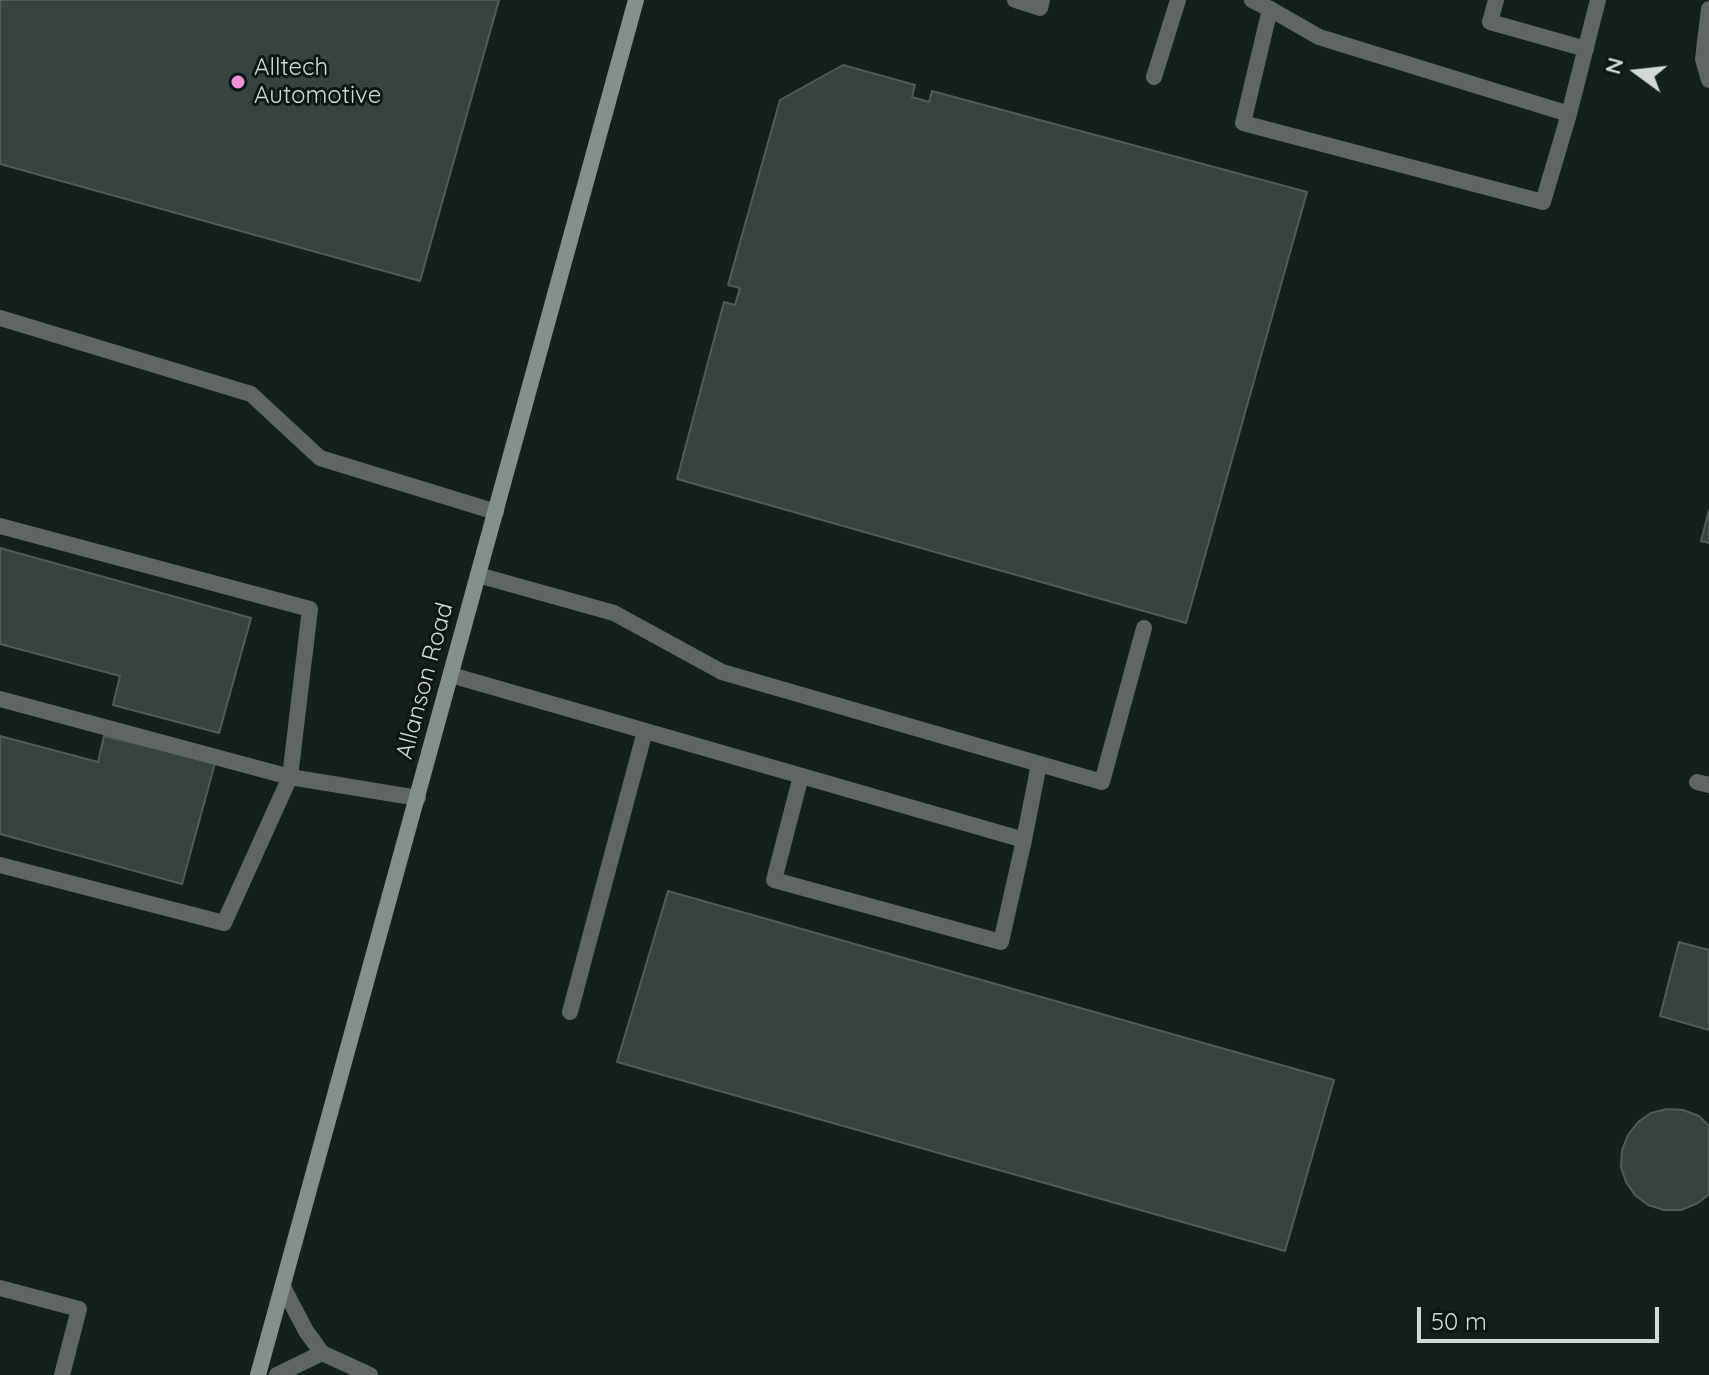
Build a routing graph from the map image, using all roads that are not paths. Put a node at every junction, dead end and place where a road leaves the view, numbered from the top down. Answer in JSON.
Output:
{"nodes":[{"id":1,"x":636,"y":0,"type":"edge"},
{"id":2,"x":1015,"y":0,"type":"edge"},
{"id":3,"x":1042,"y":0,"type":"edge"},
{"id":4,"x":1178,"y":0,"type":"edge"},
{"id":5,"x":1252,"y":0,"type":"edge"},
{"id":6,"x":1496,"y":0,"type":"edge"},
{"id":7,"x":1598,"y":0,"type":"edge"},
{"id":8,"x":1270,"y":9,"type":"junction"},
{"id":9,"x":1709,"y":9,"type":"edge"},
{"id":10,"x":1586,"y":49,"type":"junction"},
{"id":11,"x":1154,"y":77,"type":"dead end"},
{"id":12,"x":1709,"y":80,"type":"edge"},
{"id":13,"x":1569,"y":114,"type":"junction"},
{"id":14,"x":0,"y":318,"type":"edge"},
{"id":15,"x":496,"y":512,"type":"junction"},
{"id":16,"x":0,"y":526,"type":"edge"},
{"id":17,"x":478,"y":575,"type":"junction"},
{"id":18,"x":1144,"y":628,"type":"dead end"},
{"id":19,"x":451,"y":675,"type":"junction"},
{"id":20,"x":0,"y":699,"type":"edge"},
{"id":21,"x":645,"y":731,"type":"junction"},
{"id":22,"x":1039,"y":764,"type":"junction"},
{"id":23,"x":801,"y":776,"type":"junction"},
{"id":24,"x":290,"y":777,"type":"junction"},
{"id":25,"x":418,"y":798,"type":"junction"},
{"id":26,"x":1024,"y":840,"type":"junction"},
{"id":27,"x":0,"y":865,"type":"edge"},
{"id":28,"x":570,"y":1012,"type":"dead end"},
{"id":29,"x":283,"y":1287,"type":"junction"},
{"id":30,"x":0,"y":1288,"type":"edge"},
{"id":31,"x":322,"y":1353,"type":"junction"},
{"id":32,"x":62,"y":1375,"type":"edge"},
{"id":33,"x":258,"y":1375,"type":"edge"},
{"id":34,"x":277,"y":1375,"type":"edge"},
{"id":35,"x":370,"y":1375,"type":"edge"}],
"edges":[{"from":1,"to":15,"type":"street","name":"Allanson Road"},
{"from":2,"to":3,"type":"lane"},
{"from":4,"to":11,"type":"lane"},
{"from":5,"to":8,"type":"lane"},
{"from":6,"to":10,"type":"lane"},
{"from":7,"to":10,"type":"lane"},
{"from":8,"to":13,"type":"lane"},
{"from":8,"to":13,"type":"lane"},
{"from":9,"to":12,"type":"lane"},
{"from":10,"to":13,"type":"lane"},
{"from":14,"to":15,"type":"lane"},
{"from":15,"to":17,"type":"street","name":"Allanson Road"},
{"from":16,"to":24,"type":"lane"},
{"from":17,"to":19,"type":"street","name":"Allanson Road"},
{"from":17,"to":22,"type":"lane"},
{"from":18,"to":22,"type":"lane"},
{"from":19,"to":21,"type":"lane"},
{"from":19,"to":25,"type":"street","name":"Allanson Road"},
{"from":20,"to":24,"type":"lane"},
{"from":21,"to":23,"type":"lane"},
{"from":21,"to":28,"type":"lane"},
{"from":22,"to":26,"type":"lane"},
{"from":23,"to":26,"type":"lane"},
{"from":23,"to":26,"type":"lane"},
{"from":24,"to":25,"type":"lane"},
{"from":24,"to":27,"type":"lane"},
{"from":25,"to":29,"type":"street","name":"Allanson Road"},
{"from":29,"to":31,"type":"lane"},
{"from":29,"to":33,"type":"street","name":"Allanson Road"},
{"from":30,"to":32,"type":"lane"},
{"from":31,"to":34,"type":"lane"},
{"from":31,"to":35,"type":"lane"}]}
